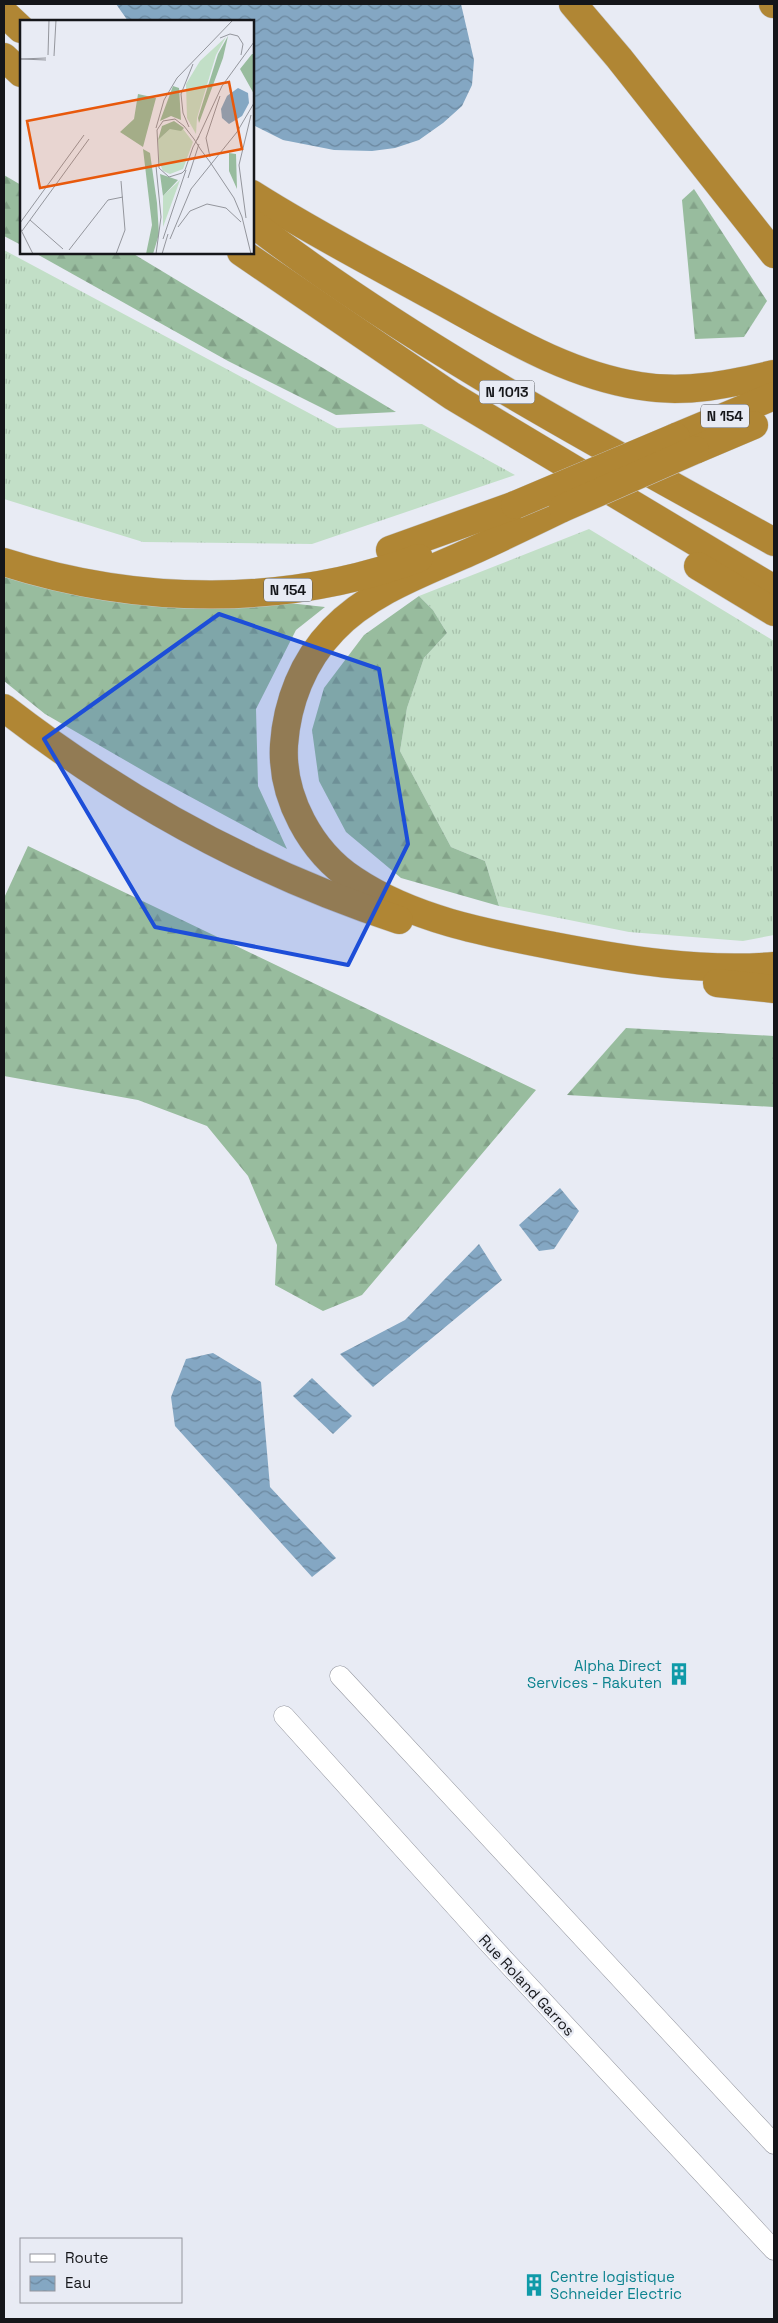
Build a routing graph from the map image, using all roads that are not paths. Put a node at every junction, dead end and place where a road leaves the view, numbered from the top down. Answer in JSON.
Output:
{"nodes":[{"id":1,"x":573,"y":4,"type":"edge"},
{"id":2,"x":4,"y":14,"type":"edge"},
{"id":3,"x":20,"y":28,"type":"edge"},
{"id":4,"x":4,"y":57,"type":"edge"},
{"id":5,"x":20,"y":72,"type":"edge"},
{"id":6,"x":254,"y":195,"type":"edge"},
{"id":7,"x":254,"y":224,"type":"edge"},
{"id":8,"x":244,"y":254,"type":"edge"},
{"id":9,"x":774,"y":254,"type":"edge"},
{"id":10,"x":774,"y":374,"type":"edge"},
{"id":11,"x":774,"y":396,"type":"edge"},
{"id":12,"x":774,"y":416,"type":"edge"},
{"id":13,"x":686,"y":443,"type":"junction"},
{"id":14,"x":537,"y":449,"type":"junction"},
{"id":15,"x":563,"y":508,"type":"junction"},
{"id":16,"x":774,"y":542,"type":"edge"},
{"id":17,"x":4,"y":545,"type":"edge"},
{"id":18,"x":4,"y":562,"type":"edge"},
{"id":19,"x":774,"y":589,"type":"edge"},
{"id":20,"x":774,"y":612,"type":"edge"},
{"id":21,"x":4,"y":708,"type":"edge"},
{"id":22,"x":774,"y":966,"type":"edge"},
{"id":23,"x":774,"y":989,"type":"edge"},
{"id":24,"x":340,"y":1676,"type":"dead end"},
{"id":25,"x":284,"y":1716,"type":"dead end"},
{"id":26,"x":774,"y":2144,"type":"edge"},
{"id":27,"x":774,"y":2250,"type":"edge"}],
"edges":[{"from":1,"to":9,"type":"highway"},
{"from":2,"to":3,"type":"highway"},
{"from":4,"to":5,"type":"highway"},
{"from":6,"to":10,"type":"highway"},
{"from":7,"to":16,"type":"highway","number":"N 1013"},
{"from":8,"to":14,"type":"highway","number":"N 1013"},
{"from":11,"to":13,"type":"highway","number":"N 154"},
{"from":12,"to":13,"type":"highway","number":"N 154"},
{"from":13,"to":15,"type":"highway","number":"N 154","bridge":true},
{"from":13,"to":17,"type":"highway","number":"N 154","bridge":true},
{"from":14,"to":19,"type":"highway","number":"N 1013"},
{"from":14,"to":20,"type":"highway"},
{"from":15,"to":18,"type":"highway","number":"N 154"},
{"from":15,"to":22,"type":"highway"},
{"from":21,"to":23,"type":"highway"},
{"from":24,"to":26,"type":"street"},
{"from":25,"to":27,"type":"street","name":"Rue Roland Garros"}]}
